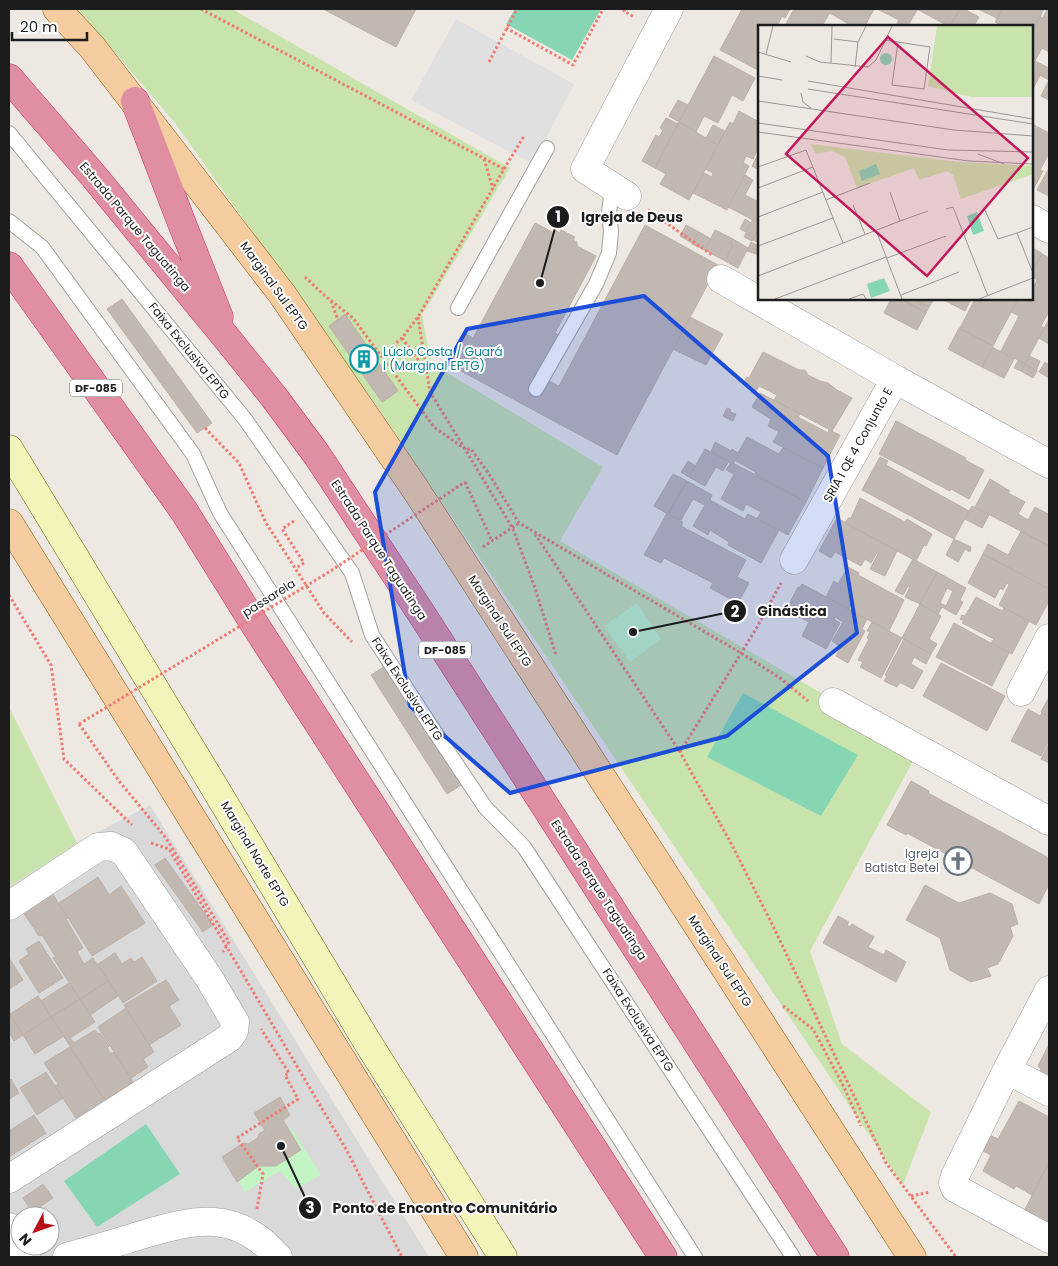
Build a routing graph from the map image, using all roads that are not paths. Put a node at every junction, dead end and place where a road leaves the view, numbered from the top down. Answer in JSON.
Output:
{"nodes":[{"id":1,"x":57,"y":9,"type":"edge"},
{"id":2,"x":669,"y":9,"type":"edge"},
{"id":3,"x":9,"y":78,"type":"edge"},
{"id":4,"x":135,"y":101,"type":"junction"},
{"id":5,"x":9,"y":132,"type":"edge"},
{"id":6,"x":547,"y":148,"type":"dead end"},
{"id":7,"x":620,"y":192,"type":"joint"},
{"id":8,"x":1033,"y":220,"type":"edge"},
{"id":9,"x":9,"y":221,"type":"edge"},
{"id":10,"x":1049,"y":229,"type":"edge"},
{"id":11,"x":9,"y":266,"type":"edge"},
{"id":12,"x":721,"y":279,"type":"road end"},
{"id":13,"x":458,"y":308,"type":"dead end"},
{"id":14,"x":229,"y":341,"type":"junction"},
{"id":15,"x":895,"y":379,"type":"junction"},
{"id":16,"x":536,"y":389,"type":"dead end"},
{"id":17,"x":9,"y":449,"type":"edge"},
{"id":18,"x":1049,"y":464,"type":"edge"},
{"id":19,"x":9,"y":524,"type":"edge"},
{"id":20,"x":794,"y":560,"type":"road end"},
{"id":21,"x":1049,"y":638,"type":"edge"},
{"id":22,"x":1021,"y":692,"type":"dead end"},
{"id":23,"x":821,"y":703,"type":"road end"},
{"id":24,"x":1049,"y":821,"type":"edge"},
{"id":25,"x":9,"y":906,"type":"edge"},
{"id":26,"x":1049,"y":990,"type":"edge"},
{"id":27,"x":1007,"y":1070,"type":"junction"},
{"id":28,"x":1049,"y":1092,"type":"edge"},
{"id":29,"x":9,"y":1179,"type":"edge"},
{"id":30,"x":9,"y":1227,"type":"edge"},
{"id":31,"x":1049,"y":1239,"type":"edge"},
{"id":32,"x":26,"y":1257,"type":"edge"},
{"id":33,"x":67,"y":1257,"type":"edge"},
{"id":34,"x":278,"y":1257,"type":"edge"},
{"id":35,"x":464,"y":1257,"type":"edge"},
{"id":36,"x":503,"y":1257,"type":"edge"},
{"id":37,"x":663,"y":1257,"type":"edge"},
{"id":38,"x":695,"y":1257,"type":"edge"},
{"id":39,"x":793,"y":1257,"type":"edge"},
{"id":40,"x":834,"y":1257,"type":"edge"},
{"id":41,"x":912,"y":1257,"type":"edge"}],
"edges":[{"from":1,"to":4,"type":"main road","name":"Marginal Sul EPTG"},
{"from":2,"to":7,"type":"street"},
{"from":3,"to":14,"type":"highway","name":"Estrada Parque Taguatinga","number":"DF-085"},
{"from":4,"to":14,"type":"highway"},
{"from":4,"to":41,"type":"main road","name":"Marginal Sul EPTG"},
{"from":5,"to":39,"type":"lane","name":"Faixa Exclusiva EPTG"},
{"from":6,"to":13,"type":"lane"},
{"from":7,"to":16,"type":"lane"},
{"from":8,"to":10,"type":"street"},
{"from":9,"to":38,"type":"lane"},
{"from":11,"to":37,"type":"highway","number":"DF-085"},
{"from":12,"to":15,"type":"street"},
{"from":14,"to":40,"type":"highway","name":"Estrada Parque Taguatinga","number":"DF-085"},
{"from":15,"to":18,"type":"street","name":"SRIA I QE 4 Conjunto E"},
{"from":15,"to":20,"type":"street","name":"SRIA I QE 4 Conjunto E"},
{"from":17,"to":36,"type":"main road","name":"Marginal Norte EPTG"},
{"from":19,"to":35,"type":"main road"},
{"from":21,"to":22,"type":"street"},
{"from":23,"to":24,"type":"street"},
{"from":25,"to":29,"type":"street"},
{"from":26,"to":27,"type":"street"},
{"from":27,"to":28,"type":"street"},
{"from":27,"to":31,"type":"street"},
{"from":30,"to":32,"type":"street"},
{"from":33,"to":34,"type":"street"}]}
